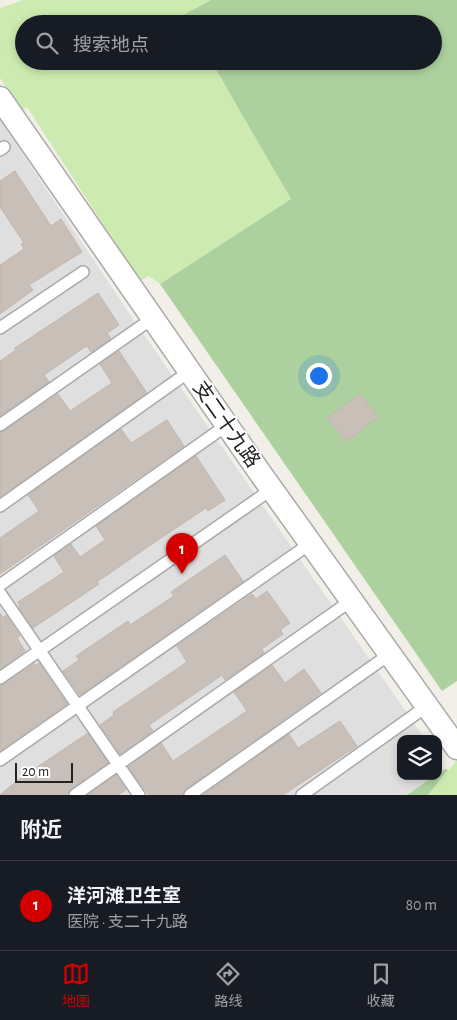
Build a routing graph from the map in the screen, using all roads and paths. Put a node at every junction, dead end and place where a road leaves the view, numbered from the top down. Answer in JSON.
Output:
{"nodes":[{"id":1,"x":0,"y":98,"type":"edge"},
{"id":2,"x":83,"y":272,"type":"dead end"},
{"id":3,"x":153,"y":318,"type":"junction"},
{"id":4,"x":0,"y":328,"type":"edge"},
{"id":5,"x":190,"y":371,"type":"junction"},
{"id":6,"x":0,"y":425,"type":"edge"},
{"id":7,"x":227,"y":425,"type":"junction"},
{"id":8,"x":272,"y":488,"type":"junction"},
{"id":9,"x":0,"y":506,"type":"edge"},
{"id":10,"x":311,"y":543,"type":"junction"},
{"id":11,"x":0,"y":585,"type":"edge"},
{"id":12,"x":0,"y":593,"type":"edge"},
{"id":13,"x":352,"y":600,"type":"junction"},
{"id":14,"x":40,"y":650,"type":"junction"},
{"id":15,"x":390,"y":654,"type":"junction"},
{"id":16,"x":0,"y":678,"type":"edge"},
{"id":17,"x":78,"y":706,"type":"junction"},
{"id":18,"x":427,"y":706,"type":"junction"},
{"id":19,"x":457,"y":748,"type":"edge"},
{"id":20,"x":0,"y":760,"type":"edge"},
{"id":21,"x":118,"y":765,"type":"junction"},
{"id":22,"x":75,"y":795,"type":"edge"},
{"id":23,"x":138,"y":795,"type":"edge"},
{"id":24,"x":190,"y":795,"type":"edge"},
{"id":25,"x":302,"y":795,"type":"edge"}],
"edges":[{"from":1,"to":3,"type":"street","name":"支二十九路"},
{"from":2,"to":4,"type":"lane"},
{"from":3,"to":5,"type":"street","name":"支二十九路"},
{"from":3,"to":6,"type":"lane"},
{"from":5,"to":7,"type":"street","name":"支二十九路"},
{"from":5,"to":9,"type":"lane"},
{"from":7,"to":8,"type":"street","name":"支二十九路"},
{"from":7,"to":11,"type":"lane"},
{"from":8,"to":10,"type":"street","name":"支二十九路"},
{"from":8,"to":14,"type":"lane"},
{"from":10,"to":13,"type":"street","name":"支二十九路"},
{"from":10,"to":17,"type":"lane"},
{"from":12,"to":14,"type":"lane"},
{"from":13,"to":15,"type":"street","name":"支二十九路"},
{"from":13,"to":21,"type":"lane"},
{"from":14,"to":16,"type":"lane"},
{"from":14,"to":17,"type":"lane"},
{"from":15,"to":18,"type":"street","name":"支二十九路"},
{"from":15,"to":24,"type":"lane"},
{"from":17,"to":20,"type":"lane"},
{"from":17,"to":21,"type":"lane"},
{"from":18,"to":19,"type":"street","name":"支二十九路"},
{"from":18,"to":25,"type":"lane"},
{"from":21,"to":22,"type":"lane"},
{"from":21,"to":23,"type":"lane"}]}
